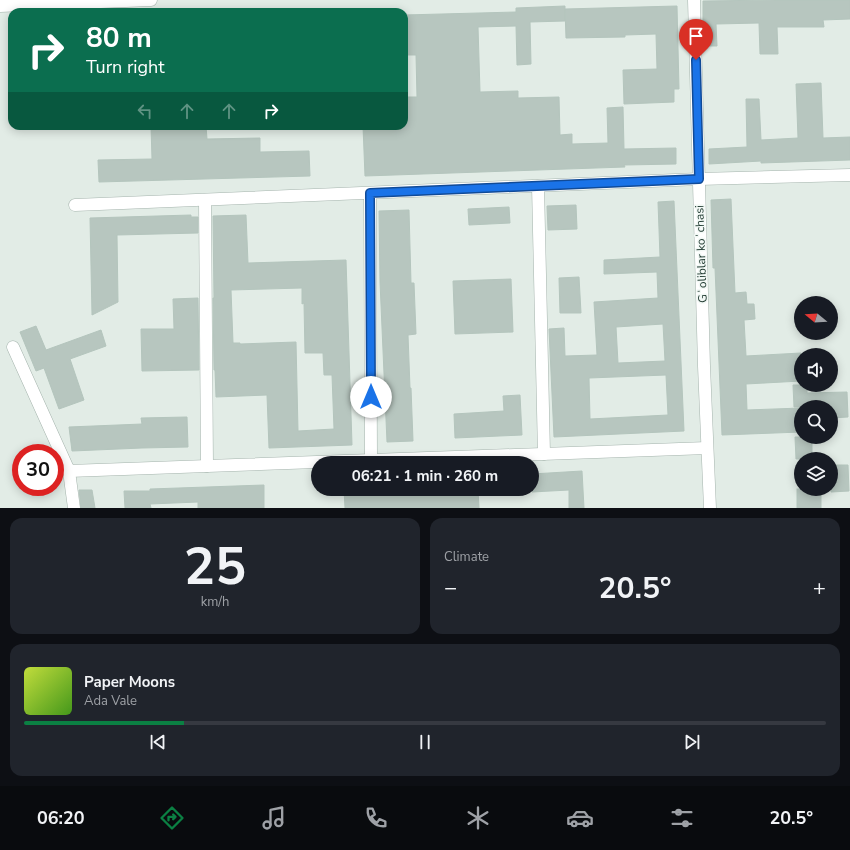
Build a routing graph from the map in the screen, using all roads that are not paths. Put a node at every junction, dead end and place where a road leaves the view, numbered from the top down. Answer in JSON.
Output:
{"nodes":[{"id":1,"x":151,"y":0,"type":"edge"},
{"id":2,"x":694,"y":0,"type":"edge"},
{"id":3,"x":0,"y":6,"type":"edge"},
{"id":4,"x":850,"y":175,"type":"edge"},
{"id":5,"x":699,"y":179,"type":"junction"},
{"id":6,"x":538,"y":186,"type":"junction"},
{"id":7,"x":370,"y":193,"type":"junction"},
{"id":8,"x":205,"y":200,"type":"junction"},
{"id":9,"x":75,"y":205,"type":"dead end"},
{"id":10,"x":13,"y":348,"type":"dead end"},
{"id":11,"x":707,"y":448,"type":"junction"},
{"id":12,"x":544,"y":454,"type":"junction"},
{"id":13,"x":371,"y":456,"type":"edge"},
{"id":14,"x":486,"y":456,"type":"edge"},
{"id":15,"x":311,"y":462,"type":"edge"},
{"id":16,"x":207,"y":466,"type":"junction"},
{"id":17,"x":69,"y":471,"type":"junction"},
{"id":18,"x":74,"y":508,"type":"edge"},
{"id":19,"x":710,"y":508,"type":"edge"}],
"edges":[{"from":1,"to":3,"type":"street"},
{"from":2,"to":5,"type":"street","name":"Gʻoliblar koʻchasi"},
{"from":4,"to":5,"type":"street"},
{"from":5,"to":6,"type":"street"},
{"from":5,"to":11,"type":"street","name":"Gʻoliblar koʻchasi"},
{"from":6,"to":7,"type":"street"},
{"from":6,"to":12,"type":"street"},
{"from":7,"to":8,"type":"street"},
{"from":7,"to":13,"type":"street"},
{"from":8,"to":9,"type":"street"},
{"from":8,"to":16,"type":"street"},
{"from":10,"to":17,"type":"street"},
{"from":11,"to":12,"type":"street"},
{"from":11,"to":19,"type":"street","name":"Gʻoliblar koʻchasi"},
{"from":12,"to":14,"type":"street"},
{"from":15,"to":16,"type":"street"},
{"from":16,"to":17,"type":"street"},
{"from":17,"to":18,"type":"street"}]}
